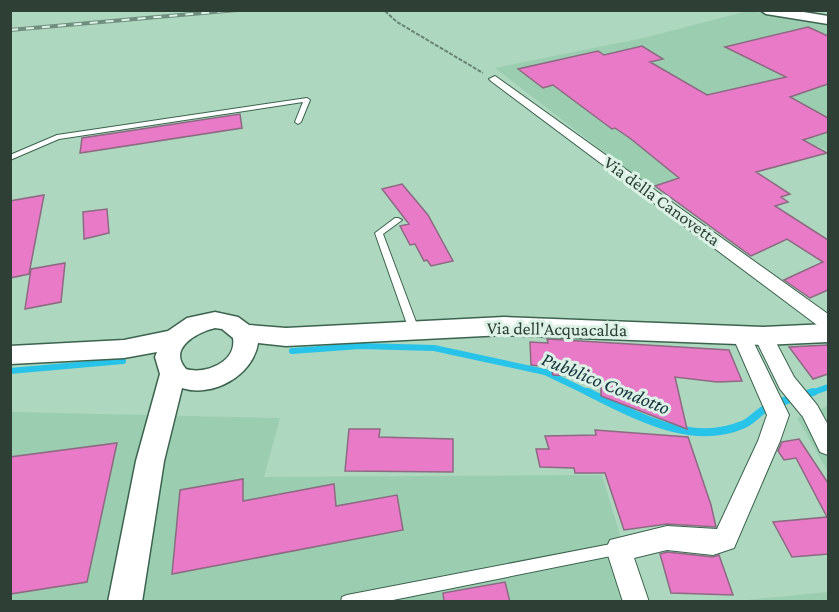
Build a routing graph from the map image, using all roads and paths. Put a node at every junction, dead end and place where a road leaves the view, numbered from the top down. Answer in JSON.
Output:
{"nodes":[{"id":1,"x":766,"y":10,"type":"edge"},
{"id":2,"x":385,"y":11,"type":"edge"},
{"id":3,"x":828,"y":20,"type":"edge"},
{"id":4,"x":495,"y":79,"type":"joint"},
{"id":5,"x":298,"y":122,"type":"dead end"},
{"id":6,"x":10,"y":158,"type":"edge"},
{"id":7,"x":398,"y":220,"type":"dead end"},
{"id":8,"x":828,"y":323,"type":"edge"},
{"id":9,"x":414,"y":330,"type":"junction"},
{"id":10,"x":243,"y":333,"type":"junction"},
{"id":11,"x":828,"y":333,"type":"edge"},
{"id":12,"x":752,"y":336,"type":"junction"},
{"id":13,"x":286,"y":337,"type":"junction"},
{"id":14,"x":174,"y":339,"type":"junction"},
{"id":15,"x":124,"y":350,"type":"junction"},
{"id":16,"x":10,"y":356,"type":"edge"},
{"id":17,"x":240,"y":360,"type":"junction"},
{"id":18,"x":171,"y":370,"type":"junction"},
{"id":19,"x":205,"y":380,"type":"junction"},
{"id":20,"x":162,"y":419,"type":"junction"},
{"id":21,"x":828,"y":442,"type":"edge"},
{"id":22,"x":619,"y":549,"type":"junction"},
{"id":23,"x":125,"y":602,"type":"edge"},
{"id":24,"x":347,"y":602,"type":"edge"},
{"id":25,"x":636,"y":602,"type":"edge"}],
"edges":[{"from":1,"to":3,"type":"street"},
{"from":2,"to":4,"type":"path"},
{"from":4,"to":8,"type":"street","name":"Via della Canovetta"},
{"from":5,"to":6,"type":"lane"},
{"from":7,"to":9,"type":"lane"},
{"from":9,"to":12,"type":"street","name":"Via dell'Acquacalda"},
{"from":9,"to":13,"type":"street","name":"Via dell'Acquacalda"},
{"from":10,"to":13,"type":"street","name":"Via dell'Acquacalda"},
{"from":10,"to":14,"type":"street"},
{"from":10,"to":17,"type":"street"},
{"from":11,"to":12,"type":"street","name":"Via dell'Acquacalda"},
{"from":12,"to":21,"type":"street"},
{"from":12,"to":22,"type":"street"},
{"from":13,"to":17,"type":"street","name":"Via dell'Acquacalda"},
{"from":14,"to":15,"type":"street"},
{"from":14,"to":18,"type":"street"},
{"from":15,"to":16,"type":"street"},
{"from":15,"to":18,"type":"street"},
{"from":17,"to":19,"type":"street"},
{"from":18,"to":19,"type":"street"},
{"from":18,"to":20,"type":"street"},
{"from":19,"to":20,"type":"street"},
{"from":20,"to":23,"type":"street"},
{"from":22,"to":24,"type":"lane"},
{"from":22,"to":25,"type":"street"}]}
